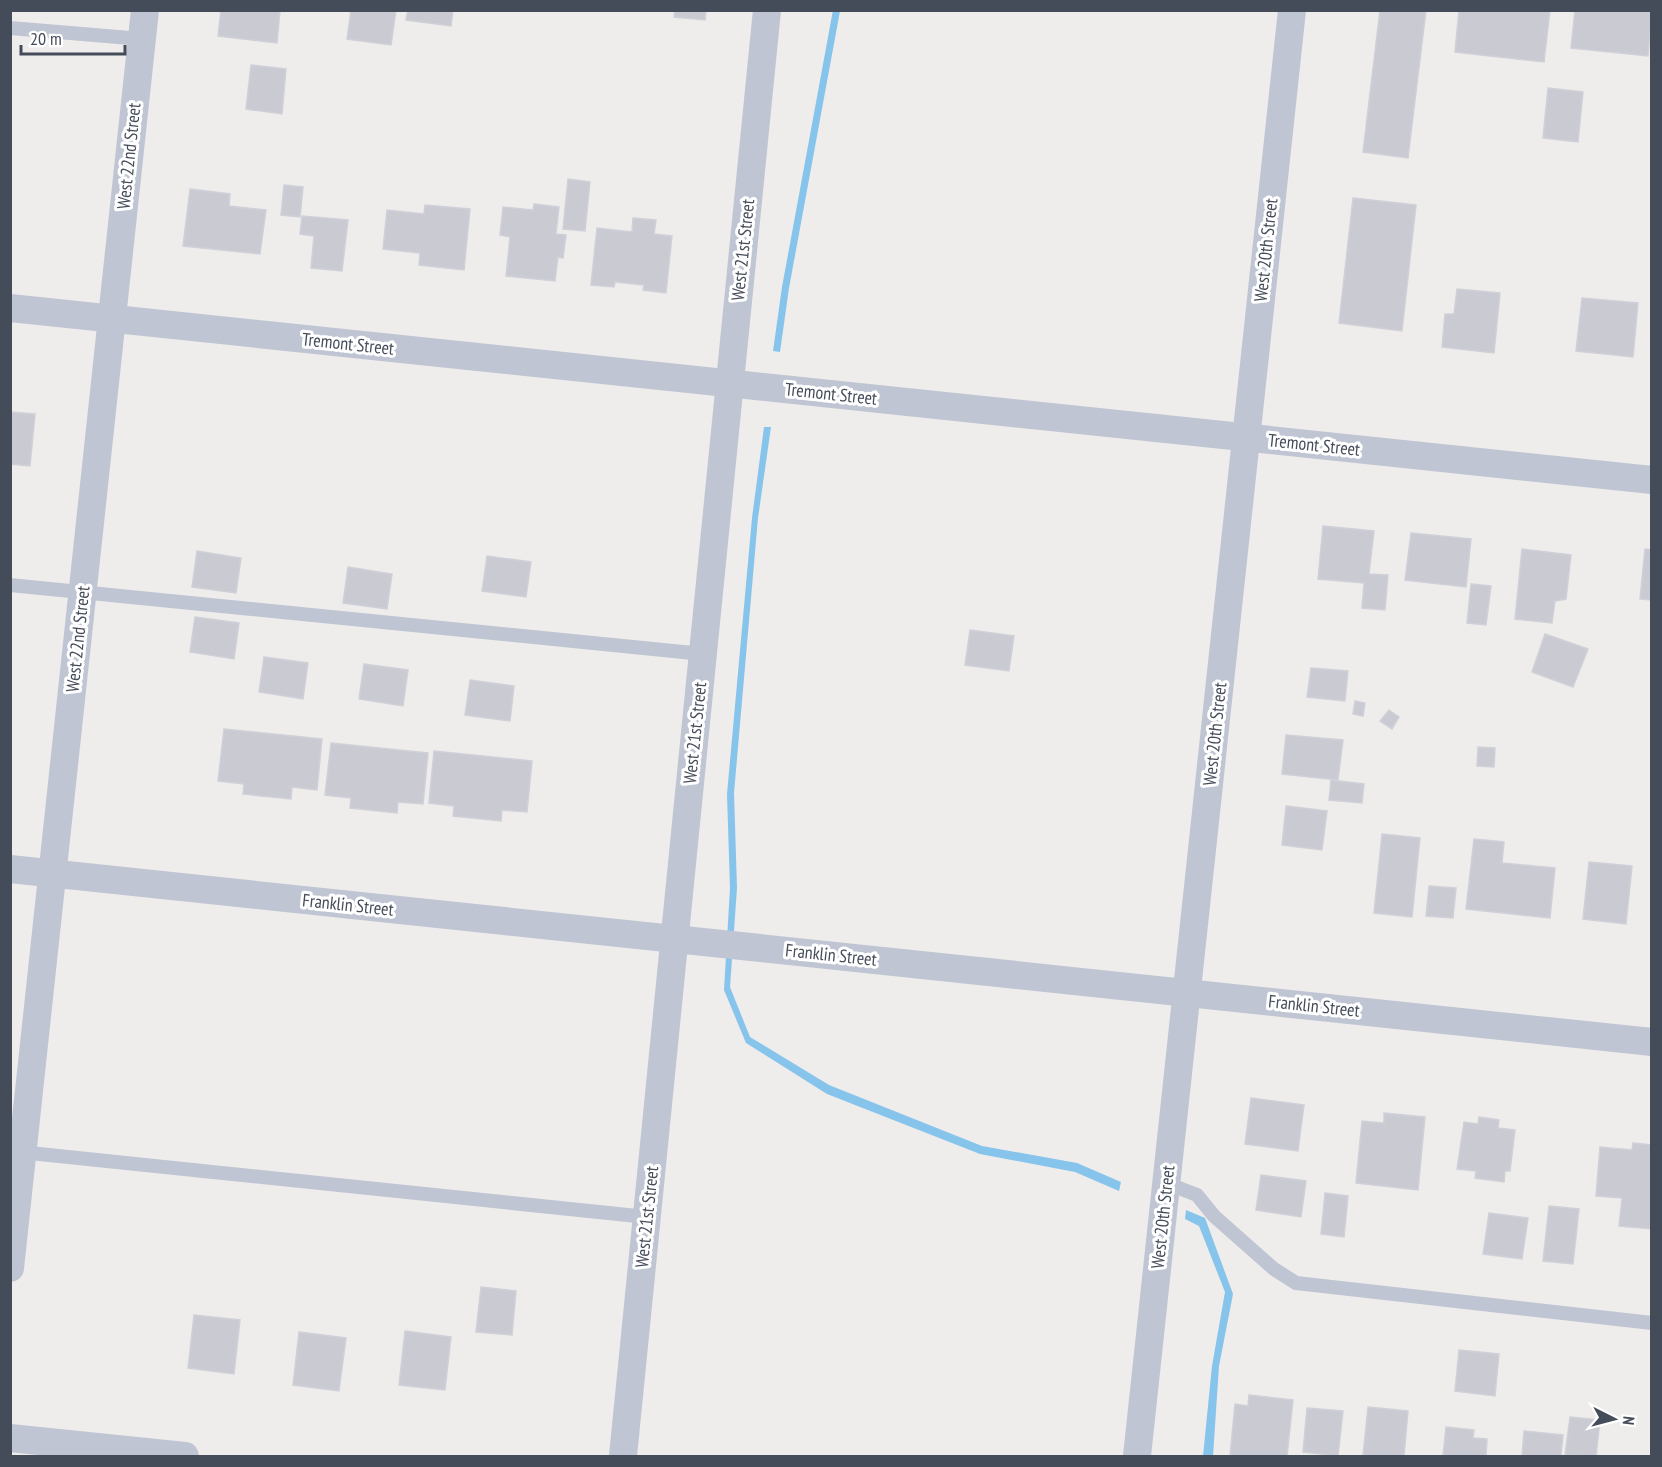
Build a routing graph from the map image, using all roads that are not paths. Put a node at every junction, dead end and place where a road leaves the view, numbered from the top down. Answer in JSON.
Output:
{"nodes":[{"id":1,"x":145,"y":10,"type":"edge"},
{"id":2,"x":767,"y":10,"type":"edge"},
{"id":3,"x":1292,"y":10,"type":"edge"},
{"id":4,"x":10,"y":28,"type":"edge"},
{"id":5,"x":142,"y":39,"type":"junction"},
{"id":6,"x":10,"y":308,"type":"edge"},
{"id":7,"x":112,"y":319,"type":"junction"},
{"id":8,"x":730,"y":384,"type":"junction"},
{"id":9,"x":1246,"y":438,"type":"junction"},
{"id":10,"x":1652,"y":480,"type":"edge"},
{"id":11,"x":10,"y":585,"type":"edge"},
{"id":12,"x":83,"y":593,"type":"junction"},
{"id":13,"x":703,"y":654,"type":"junction"},
{"id":14,"x":10,"y":869,"type":"edge"},
{"id":15,"x":53,"y":874,"type":"junction"},
{"id":16,"x":675,"y":939,"type":"junction"},
{"id":17,"x":1187,"y":993,"type":"junction"},
{"id":18,"x":1652,"y":1042,"type":"edge"},
{"id":19,"x":17,"y":1152,"type":"edge"},
{"id":20,"x":1166,"y":1183,"type":"junction"},
{"id":21,"x":647,"y":1216,"type":"junction"},
{"id":22,"x":10,"y":1268,"type":"edge"},
{"id":23,"x":1652,"y":1323,"type":"edge"},
{"id":24,"x":10,"y":1438,"type":"edge"},
{"id":25,"x":185,"y":1456,"type":"edge"},
{"id":26,"x":623,"y":1456,"type":"edge"},
{"id":27,"x":1137,"y":1456,"type":"edge"}],
"edges":[{"from":1,"to":5,"type":"street","name":"West 22nd Street"},
{"from":2,"to":8,"type":"street","name":"West 21st Street"},
{"from":3,"to":9,"type":"street","name":"West 20th Street"},
{"from":4,"to":5,"type":"lane"},
{"from":5,"to":7,"type":"street","name":"West 22nd Street"},
{"from":6,"to":7,"type":"street","name":"Tremont Street"},
{"from":7,"to":8,"type":"street","name":"Tremont Street"},
{"from":7,"to":12,"type":"street","name":"West 22nd Street"},
{"from":8,"to":9,"type":"street","name":"Tremont Street"},
{"from":8,"to":13,"type":"street","name":"West 21st Street"},
{"from":9,"to":10,"type":"street","name":"Tremont Street"},
{"from":9,"to":17,"type":"street","name":"West 20th Street"},
{"from":11,"to":12,"type":"lane"},
{"from":12,"to":13,"type":"lane"},
{"from":12,"to":15,"type":"street","name":"West 22nd Street"},
{"from":13,"to":16,"type":"street","name":"West 21st Street"},
{"from":14,"to":15,"type":"street","name":"Franklin Street"},
{"from":15,"to":16,"type":"street","name":"Franklin Street"},
{"from":15,"to":19,"type":"street","name":"West 22nd Street"},
{"from":16,"to":17,"type":"street","name":"Franklin Street"},
{"from":16,"to":21,"type":"street","name":"West 21st Street"},
{"from":17,"to":18,"type":"street","name":"Franklin Street"},
{"from":17,"to":20,"type":"street","name":"West 20th Street"},
{"from":19,"to":21,"type":"lane"},
{"from":19,"to":22,"type":"street","name":"West 22nd Street"},
{"from":20,"to":23,"type":"lane"},
{"from":20,"to":27,"type":"street","name":"West 20th Street"},
{"from":21,"to":26,"type":"street","name":"West 21st Street"},
{"from":24,"to":25,"type":"street"}]}
